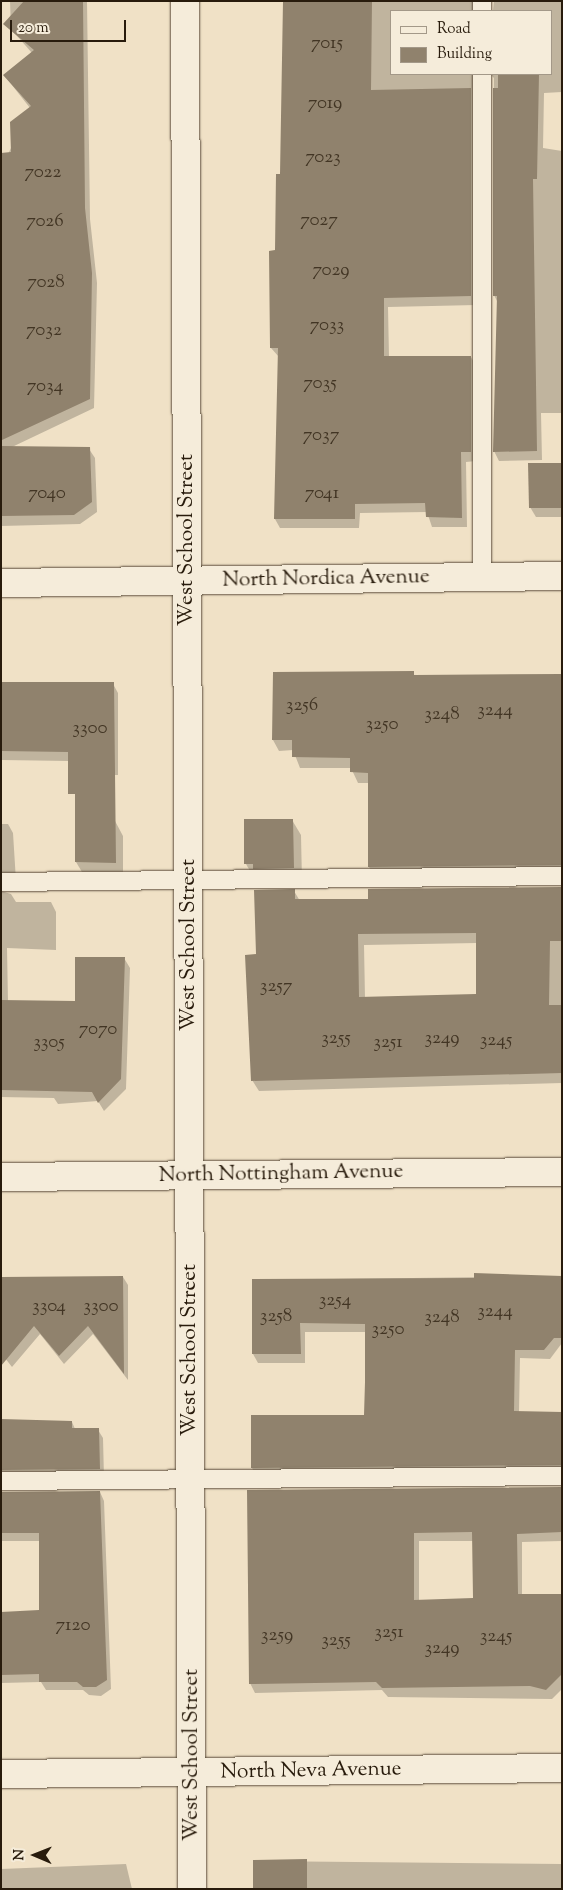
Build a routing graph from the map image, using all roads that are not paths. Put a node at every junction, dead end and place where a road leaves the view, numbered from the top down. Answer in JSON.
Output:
{"nodes":[{"id":1,"x":185,"y":1,"type":"edge"},
{"id":2,"x":482,"y":75,"type":"edge"},
{"id":3,"x":562,"y":576,"type":"edge"},
{"id":4,"x":482,"y":577,"type":"junction"},
{"id":5,"x":187,"y":581,"type":"junction"},
{"id":6,"x":1,"y":583,"type":"edge"},
{"id":7,"x":562,"y":876,"type":"edge"},
{"id":8,"x":188,"y":880,"type":"junction"},
{"id":9,"x":1,"y":882,"type":"edge"},
{"id":10,"x":562,"y":1172,"type":"edge"},
{"id":11,"x":190,"y":1175,"type":"junction"},
{"id":12,"x":1,"y":1177,"type":"edge"},
{"id":13,"x":562,"y":1476,"type":"edge"},
{"id":14,"x":191,"y":1479,"type":"junction"},
{"id":15,"x":1,"y":1481,"type":"edge"},
{"id":16,"x":562,"y":1768,"type":"edge"},
{"id":17,"x":192,"y":1772,"type":"junction"},
{"id":18,"x":1,"y":1774,"type":"edge"},
{"id":19,"x":192,"y":1889,"type":"edge"}],
"edges":[{"from":1,"to":5,"type":"street","name":"West School Street"},
{"from":2,"to":4,"type":"lane"},
{"from":3,"to":4,"type":"street","name":"North Nordica Avenue"},
{"from":4,"to":5,"type":"street","name":"North Nordica Avenue"},
{"from":5,"to":6,"type":"street","name":"North Nordica Avenue"},
{"from":5,"to":8,"type":"street","name":"West School Street"},
{"from":7,"to":8,"type":"lane"},
{"from":8,"to":9,"type":"lane"},
{"from":8,"to":11,"type":"street","name":"West School Street"},
{"from":10,"to":11,"type":"street","name":"North Nottingham Avenue"},
{"from":11,"to":12,"type":"street","name":"North Nottingham Avenue"},
{"from":11,"to":14,"type":"street","name":"West School Street"},
{"from":13,"to":14,"type":"lane"},
{"from":14,"to":15,"type":"lane"},
{"from":14,"to":17,"type":"street","name":"West School Street"},
{"from":16,"to":17,"type":"street","name":"North Neva Avenue"},
{"from":17,"to":18,"type":"street","name":"North Neva Avenue"},
{"from":17,"to":19,"type":"street","name":"West School Street"}]}
